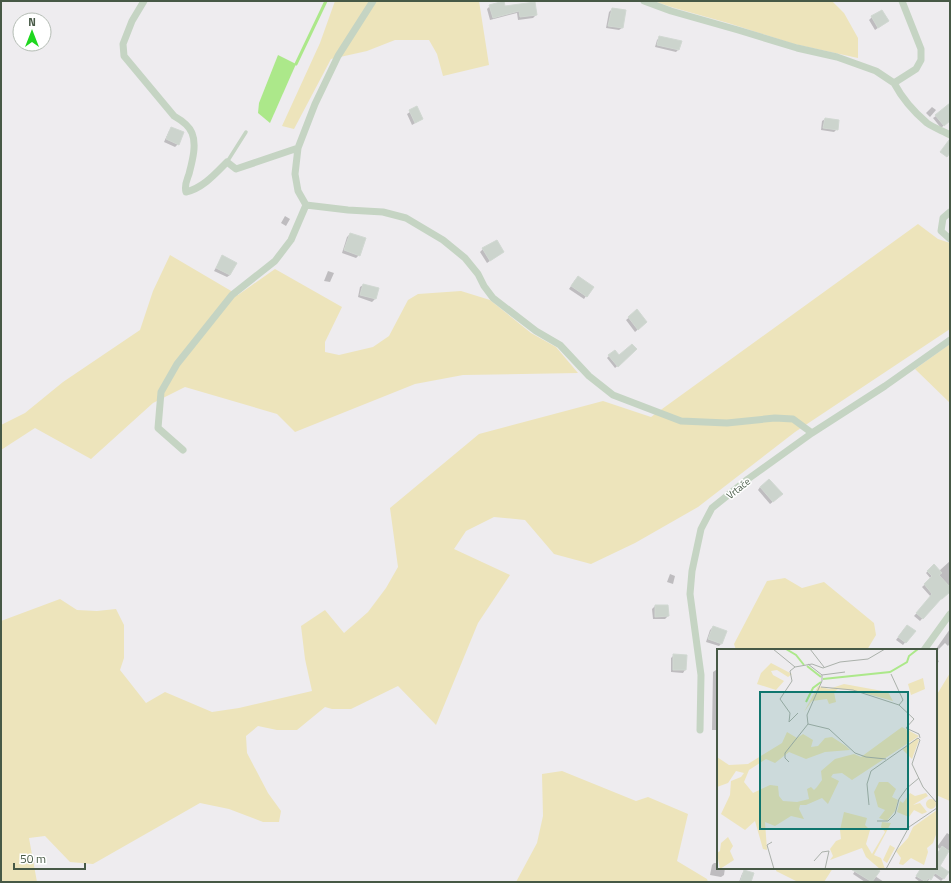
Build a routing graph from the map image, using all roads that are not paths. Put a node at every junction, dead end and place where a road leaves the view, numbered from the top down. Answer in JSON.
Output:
{"nodes":[{"id":1,"x":144,"y":1,"type":"edge"},
{"id":2,"x":373,"y":1,"type":"edge"},
{"id":3,"x":644,"y":1,"type":"edge"},
{"id":4,"x":902,"y":1,"type":"edge"},
{"id":5,"x":894,"y":84,"type":"junction"},
{"id":6,"x":246,"y":132,"type":"dead end"},
{"id":7,"x":950,"y":134,"type":"edge"},
{"id":8,"x":298,"y":148,"type":"junction"},
{"id":9,"x":227,"y":162,"type":"junction"},
{"id":10,"x":306,"y":205,"type":"junction"},
{"id":11,"x":950,"y":212,"type":"edge"},
{"id":12,"x":950,"y":239,"type":"edge"},
{"id":13,"x":950,"y":340,"type":"edge"},
{"id":14,"x":812,"y":433,"type":"junction"},
{"id":15,"x":183,"y":450,"type":"dead end"},
{"id":16,"x":950,"y":614,"type":"edge"},
{"id":17,"x":925,"y":649,"type":"edge"},
{"id":18,"x":700,"y":730,"type":"dead end"}],
"edges":[{"from":1,"to":9,"type":"street"},
{"from":2,"to":8,"type":"street"},
{"from":3,"to":5,"type":"street"},
{"from":4,"to":5,"type":"street"},
{"from":5,"to":7,"type":"street"},
{"from":6,"to":9,"type":"lane"},
{"from":8,"to":9,"type":"street"},
{"from":8,"to":10,"type":"street"},
{"from":10,"to":14,"type":"street"},
{"from":10,"to":15,"type":"street"},
{"from":11,"to":12,"type":"street"},
{"from":13,"to":14,"type":"street","name":"Vrtače"},
{"from":14,"to":18,"type":"street","name":"Vrtače"},
{"from":16,"to":17,"type":"street"}]}
